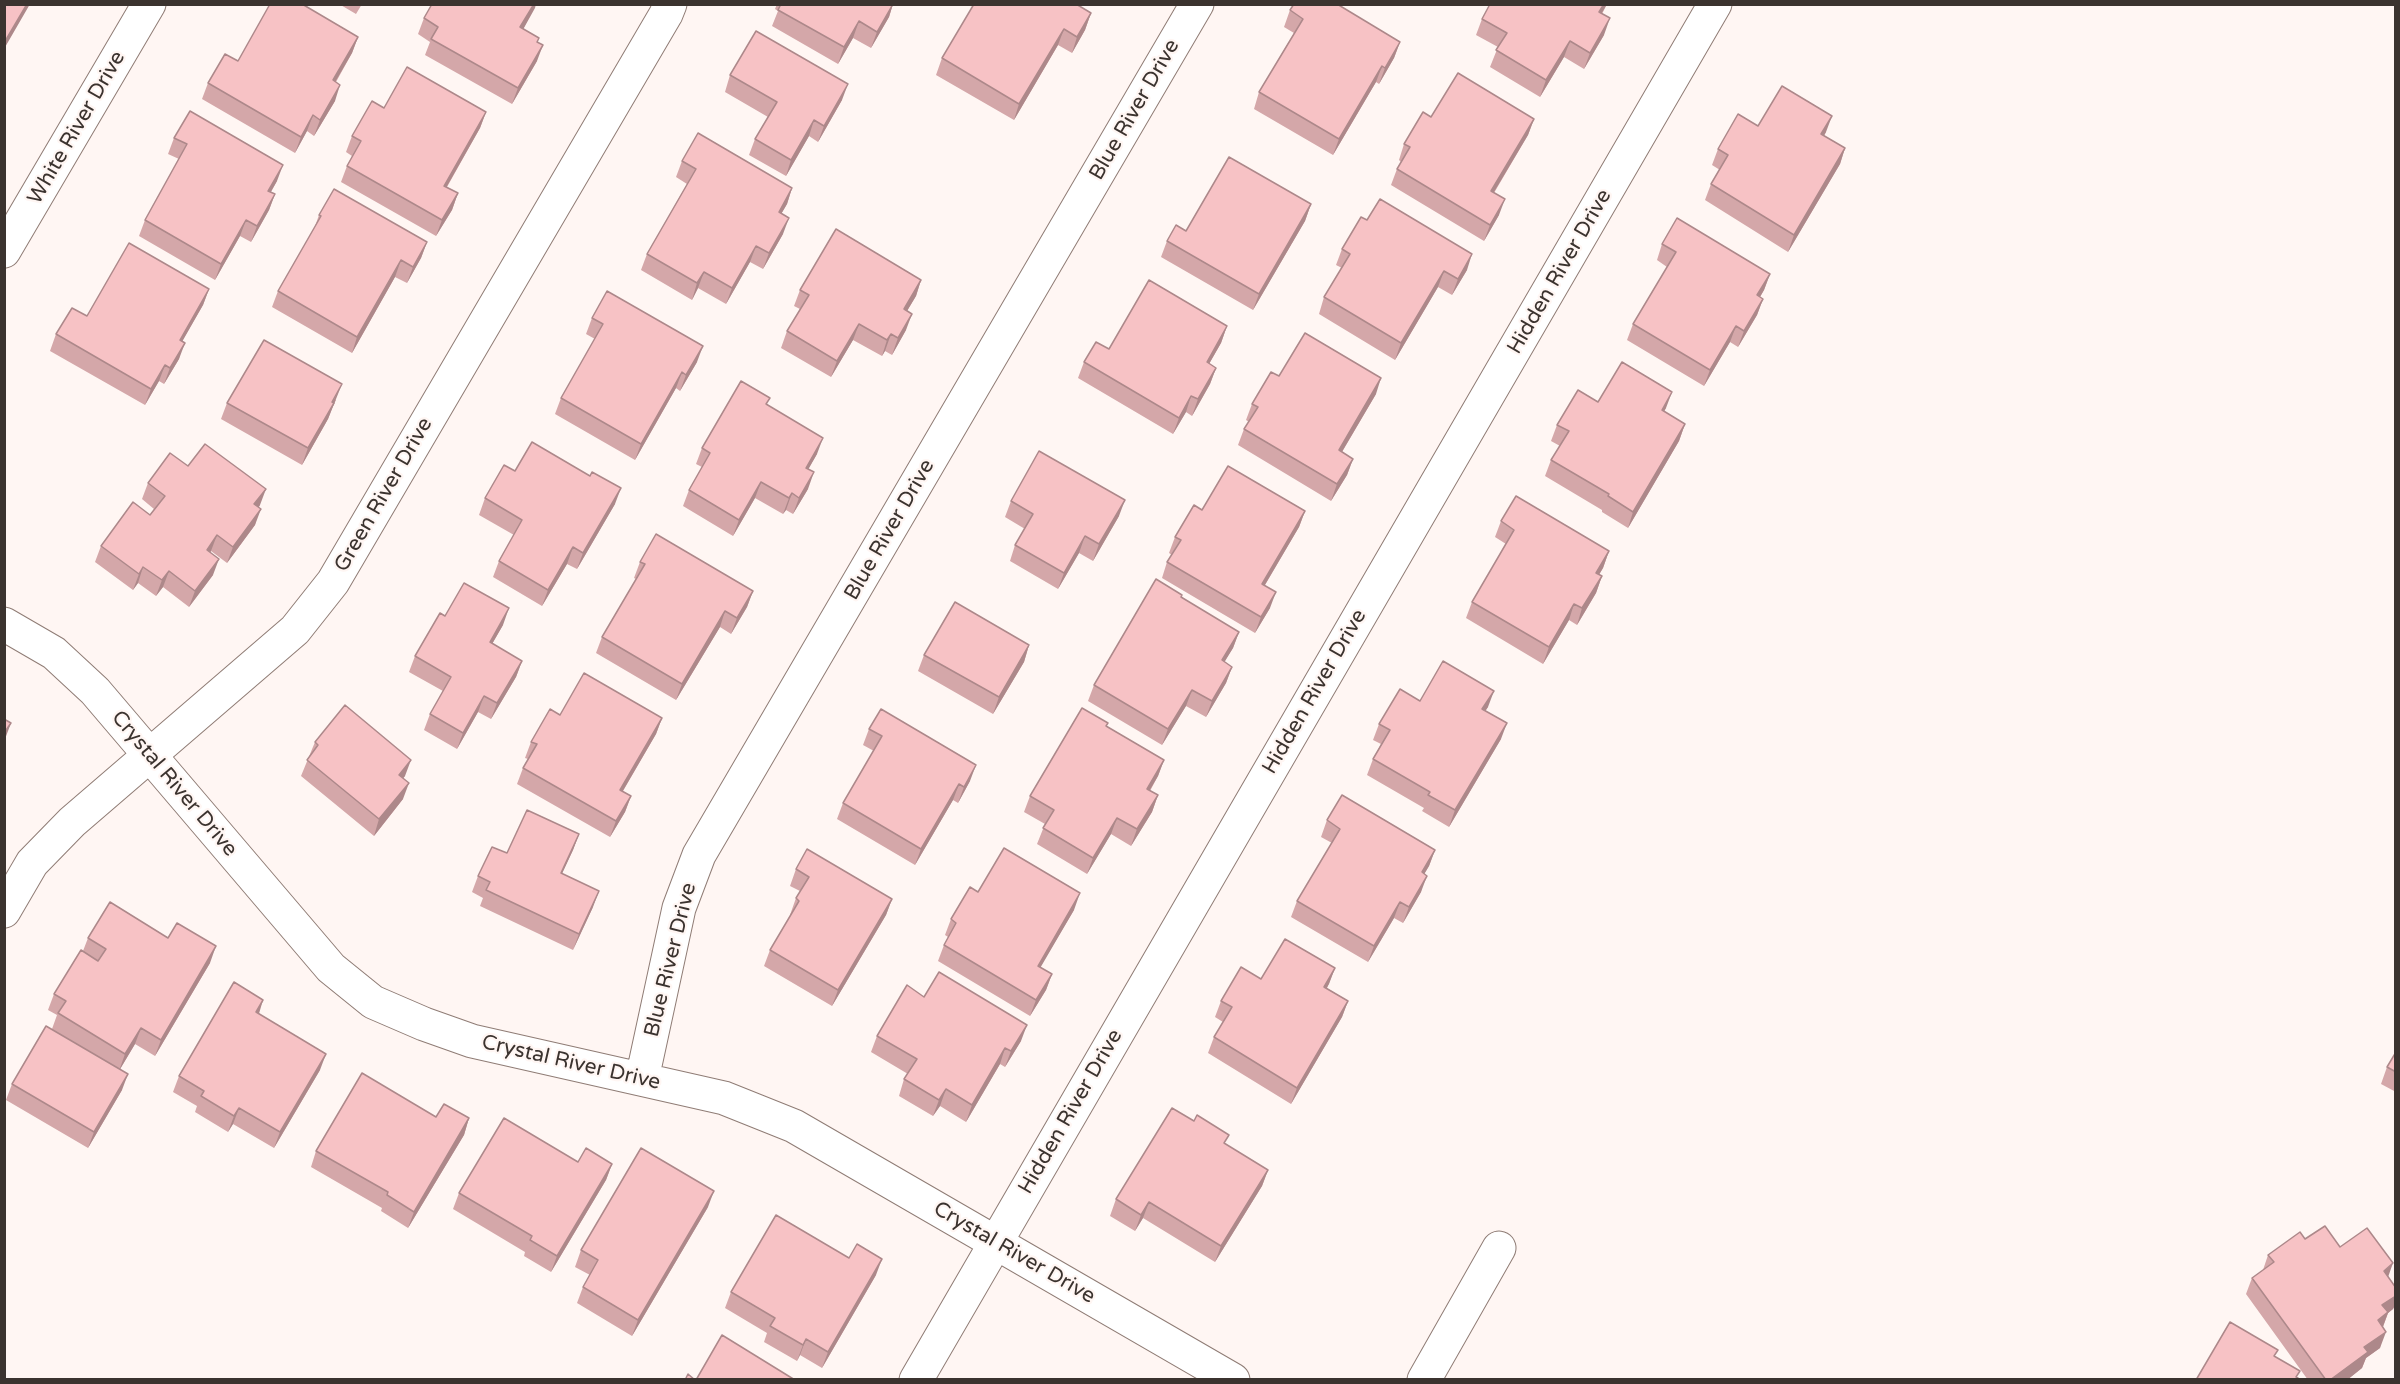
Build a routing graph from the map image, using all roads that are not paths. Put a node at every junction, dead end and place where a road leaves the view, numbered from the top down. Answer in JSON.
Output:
{"nodes":[{"id":1,"x":149,"y":4,"type":"edge"},
{"id":2,"x":670,"y":4,"type":"edge"},
{"id":3,"x":1197,"y":4,"type":"edge"},
{"id":4,"x":1715,"y":4,"type":"edge"},
{"id":5,"x":4,"y":251,"type":"edge"},
{"id":6,"x":4,"y":624,"type":"edge"},
{"id":7,"x":149,"y":756,"type":"junction"},
{"id":8,"x":4,"y":911,"type":"edge"},
{"id":9,"x":642,"y":1079,"type":"junction"},
{"id":10,"x":996,"y":1242,"type":"junction"},
{"id":11,"x":1499,"y":1248,"type":"dead end"},
{"id":12,"x":916,"y":1380,"type":"edge"},
{"id":13,"x":1233,"y":1380,"type":"edge"},
{"id":14,"x":1424,"y":1380,"type":"edge"}],
"edges":[{"from":1,"to":5,"type":"street","name":"White River Drive"},
{"from":2,"to":7,"type":"street","name":"Green River Drive"},
{"from":3,"to":9,"type":"street","name":"Blue River Drive"},
{"from":4,"to":10,"type":"street","name":"Hidden River Drive"},
{"from":6,"to":7,"type":"street","name":"Crystal River Drive"},
{"from":7,"to":8,"type":"street","name":"Green River Drive"},
{"from":7,"to":9,"type":"street","name":"Crystal River Drive"},
{"from":9,"to":10,"type":"street","name":"Crystal River Drive"},
{"from":10,"to":12,"type":"street","name":"Hidden River Drive"},
{"from":10,"to":13,"type":"street","name":"Crystal River Drive"},
{"from":11,"to":14,"type":"street"}]}
